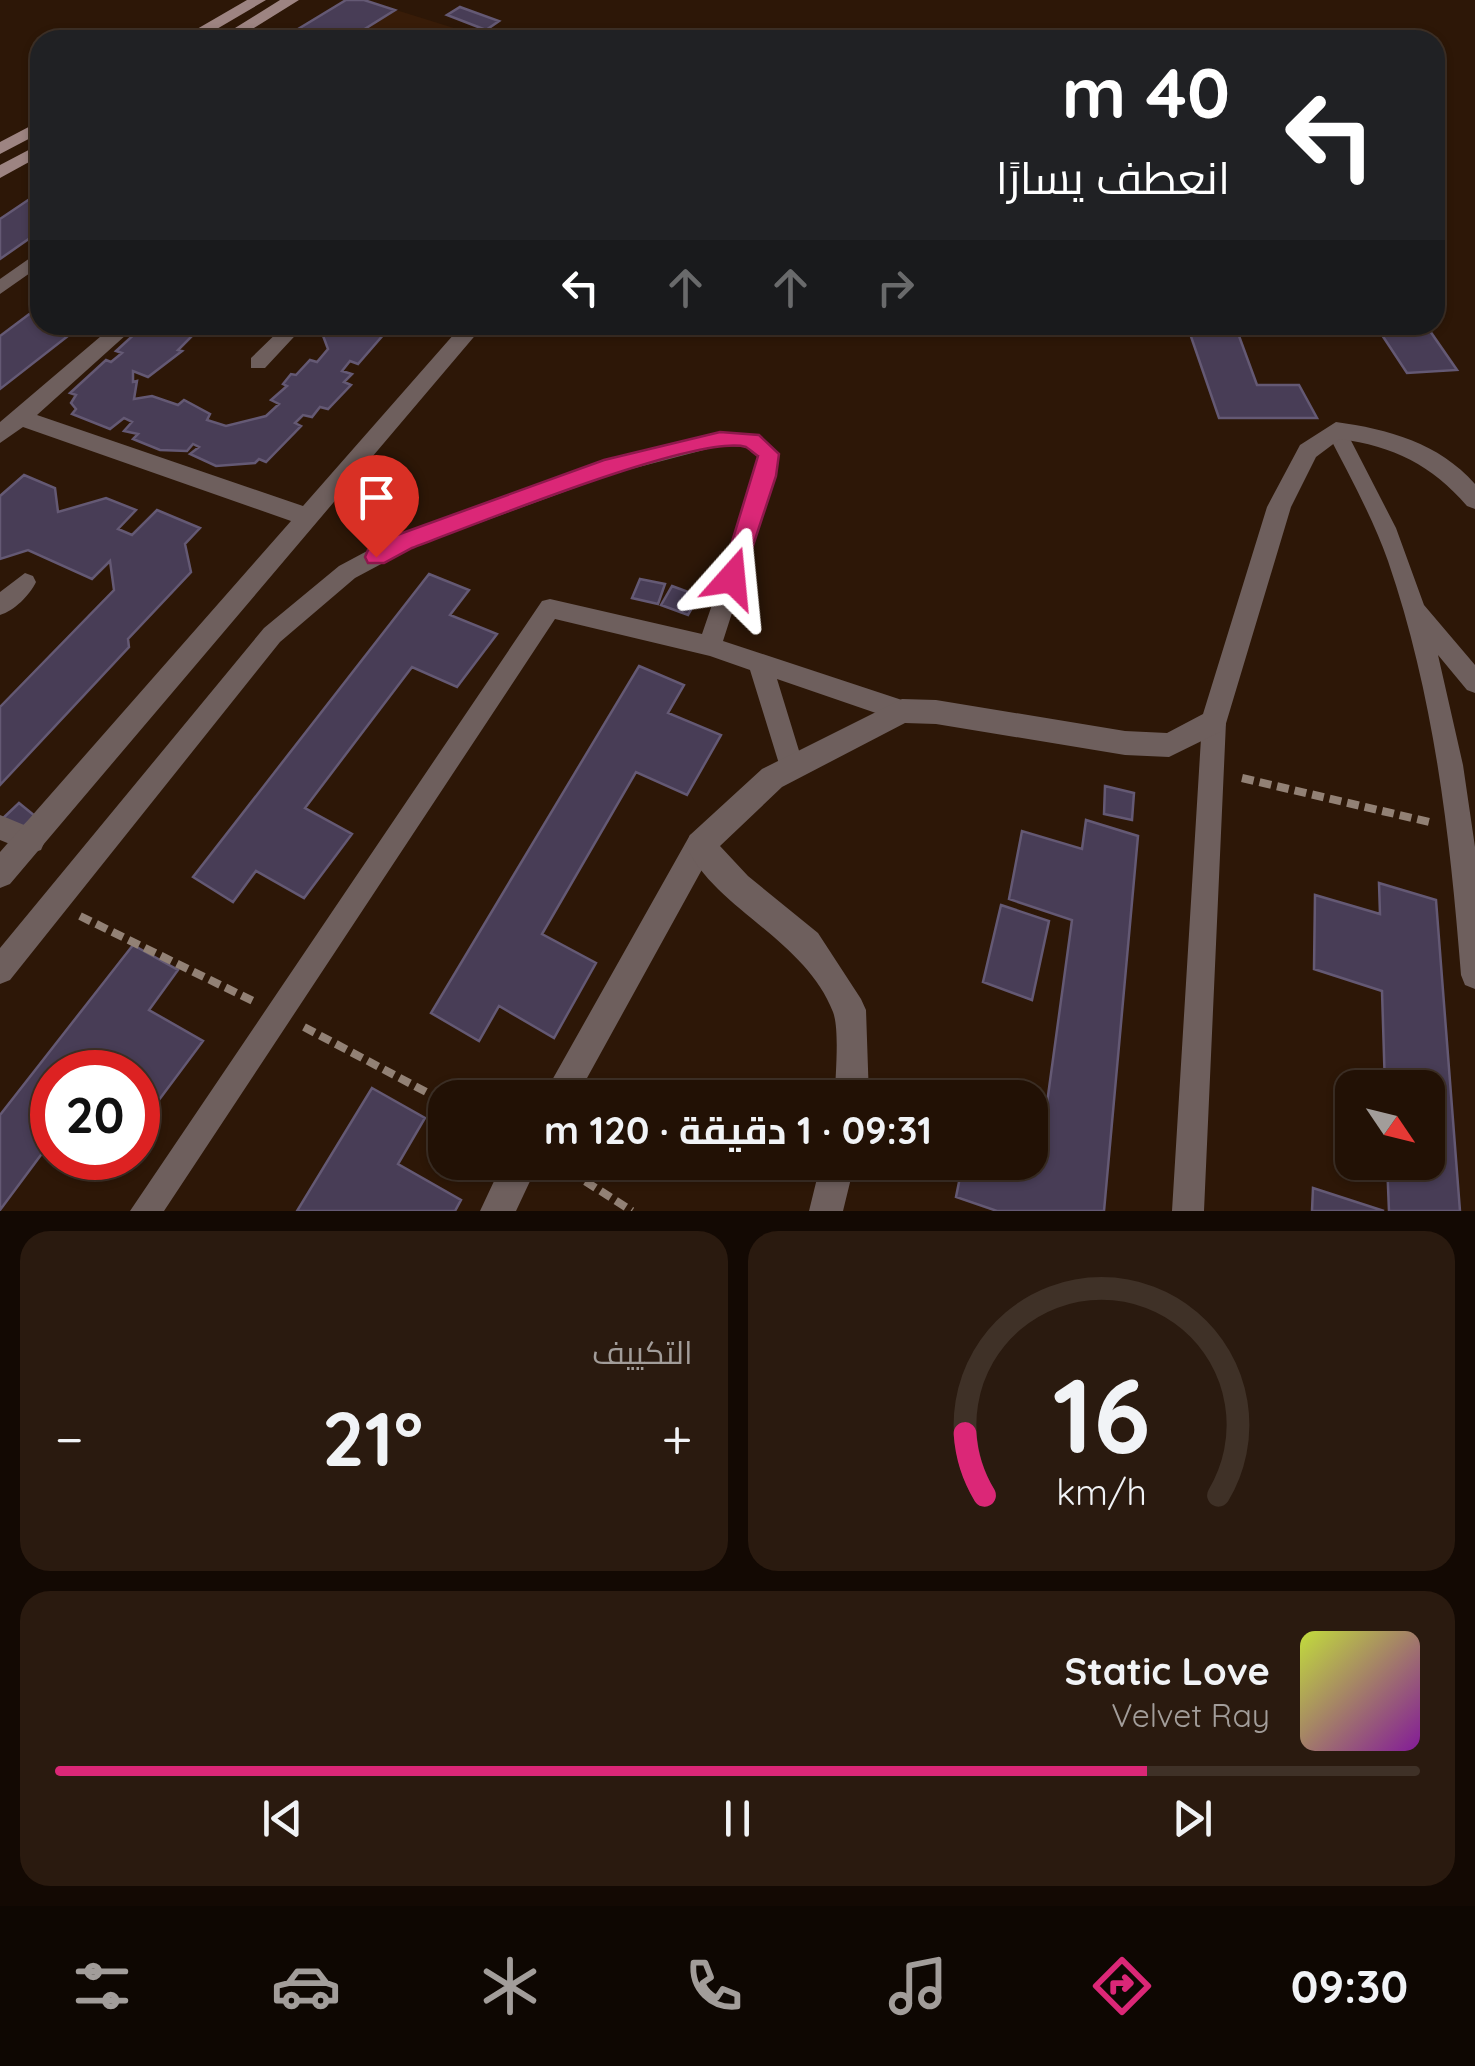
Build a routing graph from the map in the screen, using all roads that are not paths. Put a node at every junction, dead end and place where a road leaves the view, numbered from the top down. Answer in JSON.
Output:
{"nodes":[{"id":1,"x":258,"y":0,"type":"edge"},
{"id":2,"x":290,"y":0,"type":"edge"},
{"id":3,"x":204,"y":30,"type":"edge"},
{"id":4,"x":238,"y":30,"type":"edge"},
{"id":5,"x":30,"y":132,"type":"edge"},
{"id":6,"x":0,"y":150,"type":"edge"},
{"id":7,"x":30,"y":158,"type":"edge"},
{"id":8,"x":0,"y":174,"type":"edge"},
{"id":9,"x":30,"y":265,"type":"edge"},
{"id":10,"x":0,"y":288,"type":"edge"},
{"id":11,"x":115,"y":335,"type":"edge"},
{"id":12,"x":286,"y":335,"type":"edge"},
{"id":13,"x":465,"y":335,"type":"edge"},
{"id":14,"x":258,"y":363,"type":"dead end"},
{"id":15,"x":20,"y":418,"type":"junction"},
{"id":16,"x":1336,"y":430,"type":"junction"},
{"id":17,"x":0,"y":436,"type":"edge"},
{"id":18,"x":1475,"y":500,"type":"edge"},
{"id":19,"x":306,"y":518,"type":"junction"},
{"id":20,"x":25,"y":582,"type":"dead end"},
{"id":21,"x":0,"y":606,"type":"edge"},
{"id":22,"x":1414,"y":607,"type":"junction"},
{"id":23,"x":710,"y":646,"type":"junction"},
{"id":24,"x":760,"y":663,"type":"junction"},
{"id":25,"x":1475,"y":683,"type":"edge"},
{"id":26,"x":902,"y":711,"type":"junction"},
{"id":27,"x":1214,"y":722,"type":"junction"},
{"id":28,"x":792,"y":768,"type":"junction"},
{"id":29,"x":0,"y":826,"type":"edge"},
{"id":30,"x":32,"y":841,"type":"junction"},
{"id":31,"x":700,"y":845,"type":"junction"},
{"id":32,"x":0,"y":874,"type":"edge"},
{"id":33,"x":0,"y":970,"type":"edge"},
{"id":34,"x":1475,"y":975,"type":"edge"},
{"id":35,"x":568,"y":1080,"type":"edge"},
{"id":36,"x":852,"y":1080,"type":"edge"},
{"id":37,"x":513,"y":1180,"type":"edge"},
{"id":38,"x":834,"y":1180,"type":"edge"},
{"id":39,"x":146,"y":1211,"type":"edge"},
{"id":40,"x":497,"y":1211,"type":"edge"},
{"id":41,"x":826,"y":1211,"type":"edge"},
{"id":42,"x":1188,"y":1211,"type":"edge"}],
"edges":[{"from":1,"to":3,"type":"main road"},
{"from":2,"to":4,"type":"main road"},
{"from":5,"to":6,"type":"main road"},
{"from":7,"to":8,"type":"main road"},
{"from":9,"to":10,"type":"lane"},
{"from":11,"to":15,"type":"street"},
{"from":12,"to":14,"type":"lane"},
{"from":13,"to":19,"type":"street"},
{"from":15,"to":17,"type":"street"},
{"from":15,"to":19,"type":"street"},
{"from":16,"to":18,"type":"street"},
{"from":16,"to":22,"type":"lane"},
{"from":16,"to":27,"type":"street"},
{"from":19,"to":30,"type":"street"},
{"from":20,"to":21,"type":"lane"},
{"from":22,"to":25,"type":"lane"},
{"from":22,"to":34,"type":"lane"},
{"from":23,"to":24,"type":"lane"},
{"from":23,"to":33,"type":"lane"},
{"from":23,"to":39,"type":"lane"},
{"from":24,"to":26,"type":"lane"},
{"from":24,"to":28,"type":"lane"},
{"from":26,"to":27,"type":"street"},
{"from":26,"to":28,"type":"street"},
{"from":27,"to":42,"type":"lane"},
{"from":28,"to":31,"type":"street"},
{"from":29,"to":30,"type":"lane"},
{"from":30,"to":32,"type":"street"},
{"from":31,"to":35,"type":"street"},
{"from":31,"to":36,"type":"street"},
{"from":37,"to":40,"type":"street"},
{"from":38,"to":41,"type":"street"}]}
